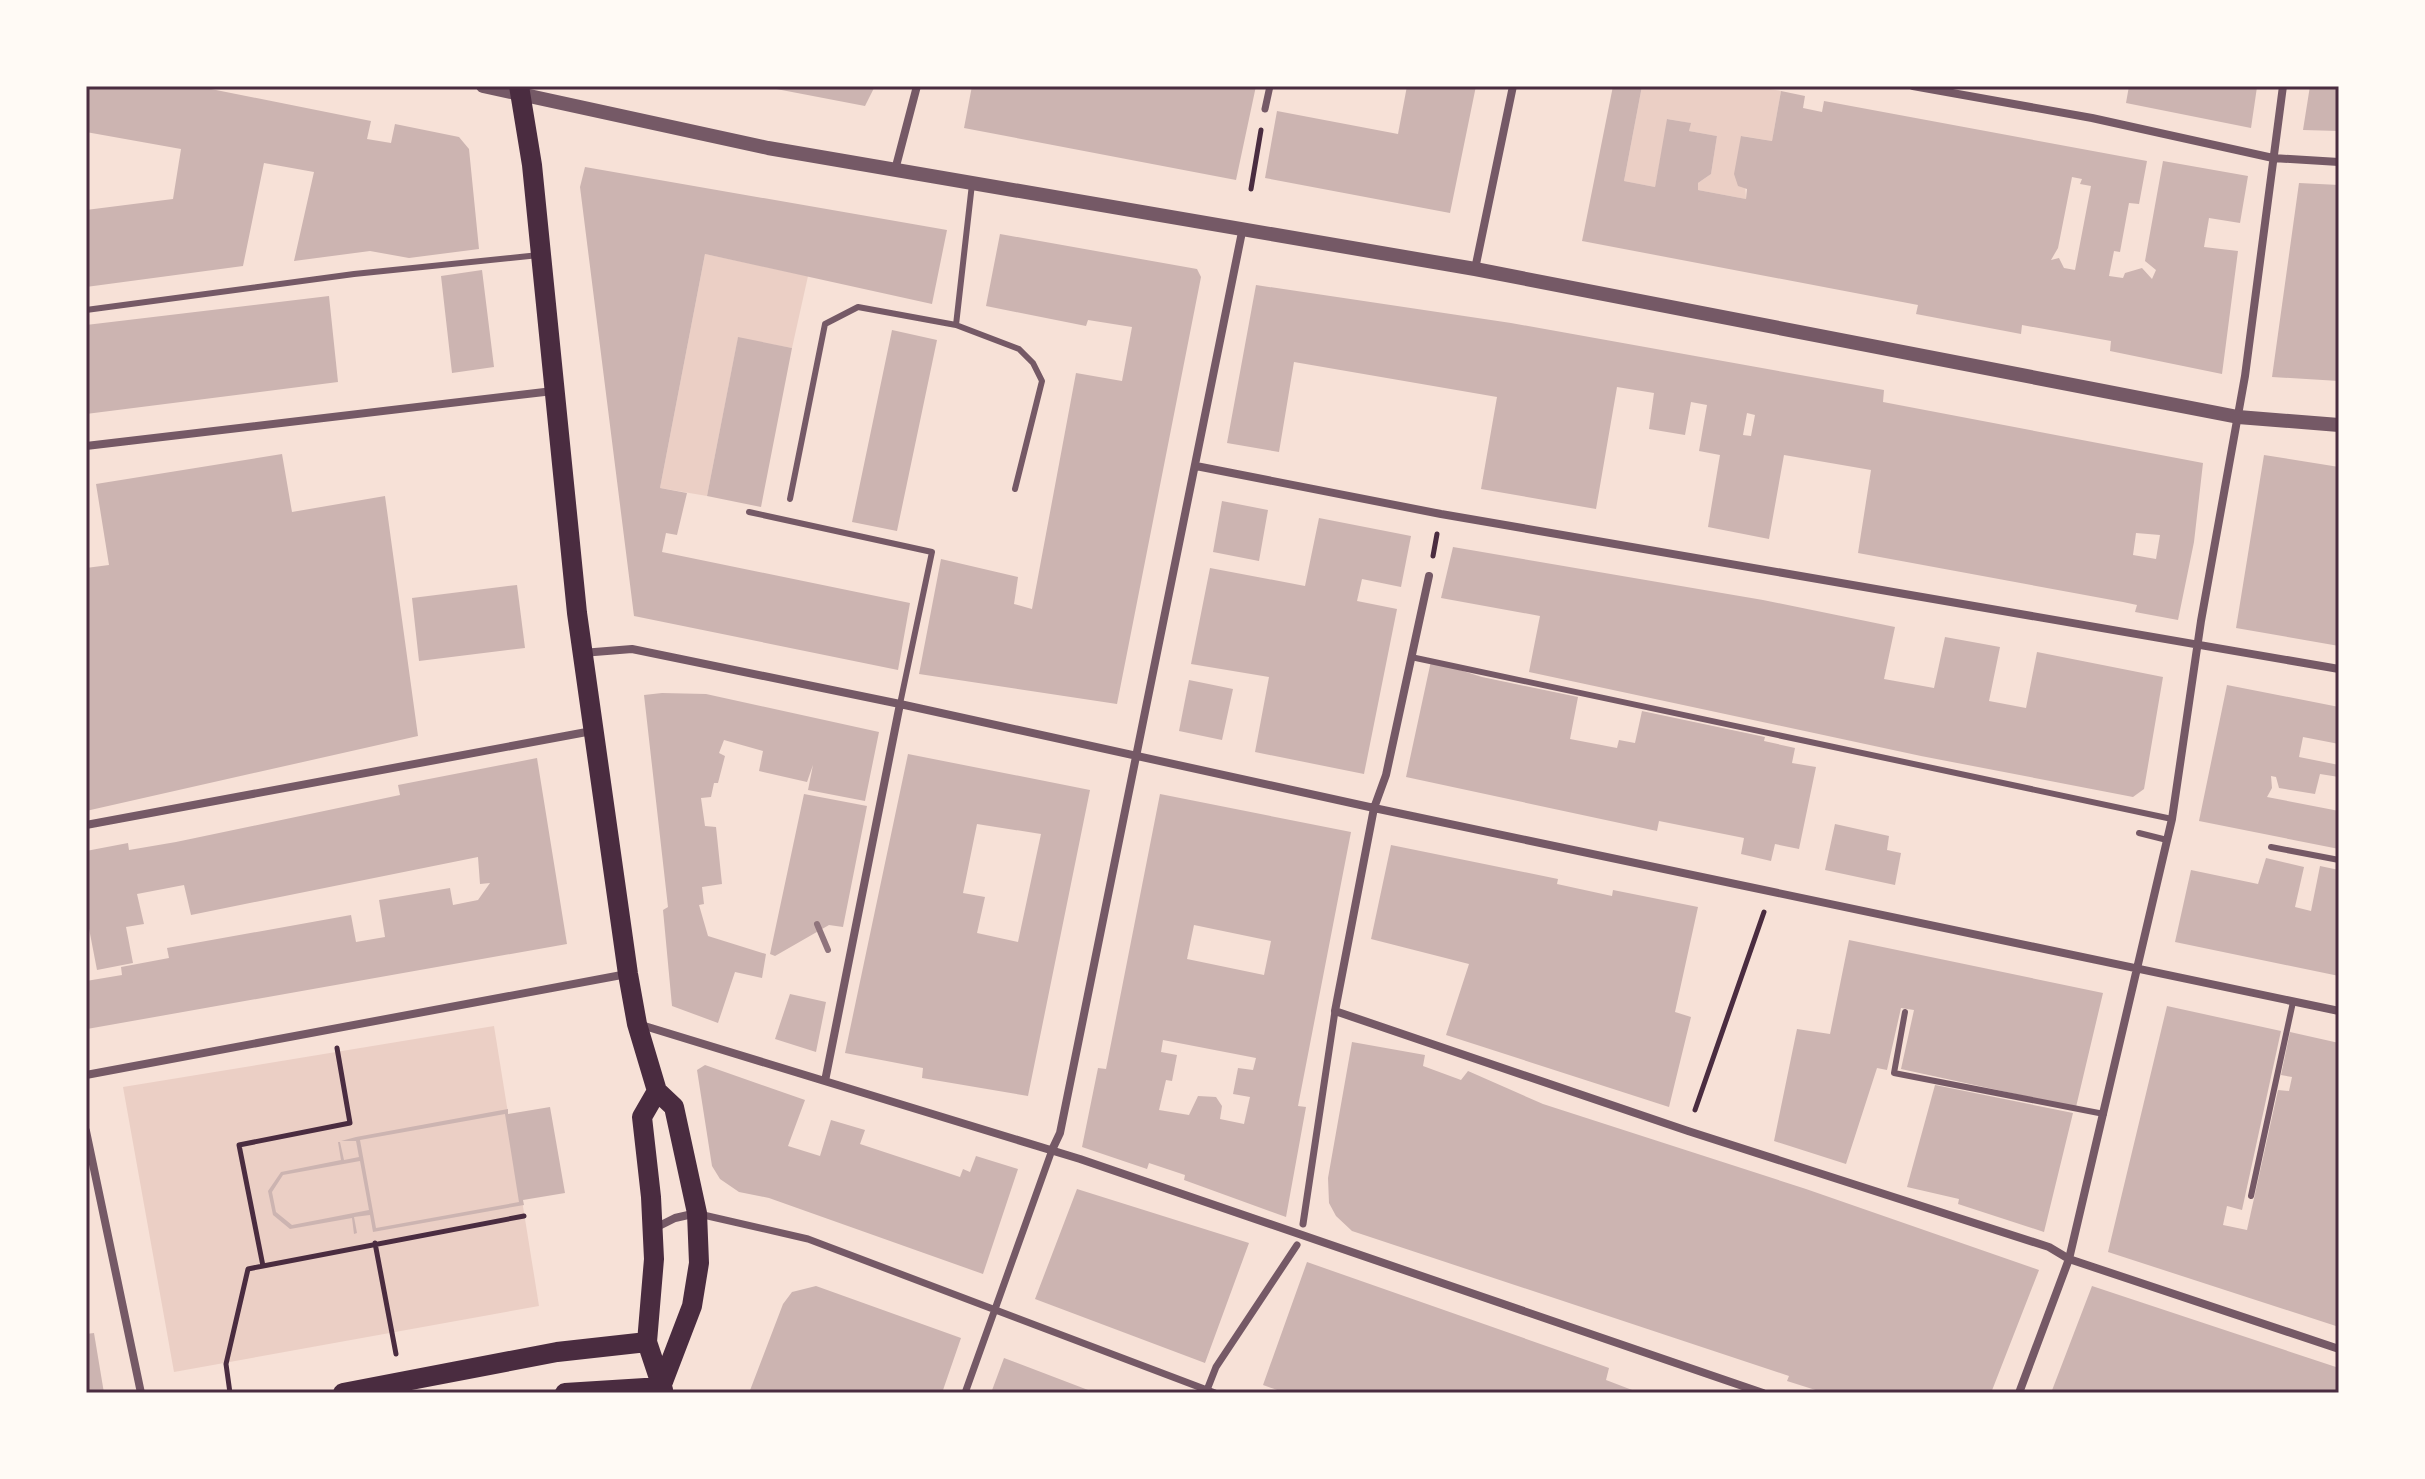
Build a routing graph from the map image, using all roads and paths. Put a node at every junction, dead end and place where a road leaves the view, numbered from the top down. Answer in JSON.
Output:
{"nodes":[{"id":1,"x":483,"y":86,"type":"edge"},
{"id":2,"x":917,"y":86,"type":"edge"},
{"id":3,"x":1270,"y":86,"type":"edge"},
{"id":4,"x":1513,"y":86,"type":"edge"},
{"id":5,"x":1913,"y":86,"type":"edge"},
{"id":6,"x":2283,"y":86,"type":"edge"},
{"id":7,"x":520,"y":89,"type":"edge"},
{"id":8,"x":1265,"y":109,"type":"joint"},
{"id":9,"x":2273,"y":158,"type":"junction"},
{"id":10,"x":2339,"y":162,"type":"edge"},
{"id":11,"x":895,"y":170,"type":"junction"},
{"id":12,"x":972,"y":184,"type":"junction"},
{"id":13,"x":1251,"y":189,"type":"dead end"},
{"id":14,"x":1243,"y":227,"type":"junction"},
{"id":15,"x":539,"y":255,"type":"junction"},
{"id":16,"x":1475,"y":269,"type":"junction"},
{"id":17,"x":86,"y":310,"type":"edge"},
{"id":18,"x":956,"y":325,"type":"junction"},
{"id":19,"x":553,"y":391,"type":"junction"},
{"id":20,"x":2238,"y":417,"type":"junction"},
{"id":21,"x":2339,"y":425,"type":"edge"},
{"id":22,"x":86,"y":446,"type":"edge"},
{"id":23,"x":1196,"y":466,"type":"junction"},
{"id":24,"x":1015,"y":489,"type":"dead end"},
{"id":25,"x":790,"y":499,"type":"dead end"},
{"id":26,"x":749,"y":512,"type":"dead end"},
{"id":27,"x":1429,"y":576,"type":"dead end"},
{"id":28,"x":2197,"y":647,"type":"junction"},
{"id":29,"x":582,"y":653,"type":"junction"},
{"id":30,"x":1411,"y":657,"type":"junction"},
{"id":31,"x":2339,"y":669,"type":"edge"},
{"id":32,"x":900,"y":704,"type":"junction"},
{"id":33,"x":592,"y":731,"type":"junction"},
{"id":34,"x":1137,"y":754,"type":"junction"},
{"id":35,"x":1374,"y":808,"type":"junction"},
{"id":36,"x":2172,"y":819,"type":"junction"},
{"id":37,"x":86,"y":825,"type":"edge"},
{"id":38,"x":2139,"y":833,"type":"dead end"},
{"id":39,"x":2167,"y":840,"type":"junction"},
{"id":40,"x":2271,"y":847,"type":"dead end"},
{"id":41,"x":2339,"y":860,"type":"edge"},
{"id":42,"x":1765,"y":911,"type":"dead end"},
{"id":43,"x":2137,"y":968,"type":"junction"},
{"id":44,"x":628,"y":974,"type":"junction"},
{"id":45,"x":2293,"y":1002,"type":"junction"},
{"id":46,"x":1335,"y":1011,"type":"junction"},
{"id":47,"x":2339,"y":1011,"type":"edge"},
{"id":48,"x":1905,"y":1012,"type":"dead end"},
{"id":49,"x":637,"y":1024,"type":"junction"},
{"id":50,"x":333,"y":1030,"type":"junction"},
{"id":51,"x":86,"y":1075,"type":"edge"},
{"id":52,"x":825,"y":1081,"type":"junction"},
{"id":53,"x":657,"y":1091,"type":"junction"},
{"id":54,"x":2105,"y":1114,"type":"junction"},
{"id":55,"x":1692,"y":1120,"type":"dead end"},
{"id":56,"x":86,"y":1131,"type":"edge"},
{"id":57,"x":1052,"y":1150,"type":"junction"},
{"id":58,"x":2251,"y":1196,"type":"dead end"},
{"id":59,"x":697,"y":1213,"type":"junction"},
{"id":60,"x":524,"y":1216,"type":"dead end"},
{"id":61,"x":1303,"y":1224,"type":"dead end"},
{"id":62,"x":653,"y":1229,"type":"junction"},
{"id":63,"x":375,"y":1243,"type":"junction"},
{"id":64,"x":1297,"y":1245,"type":"dead end"},
{"id":65,"x":2069,"y":1259,"type":"junction"},
{"id":66,"x":263,"y":1266,"type":"junction"},
{"id":67,"x":993,"y":1310,"type":"junction"},
{"id":68,"x":392,"y":1336,"type":"dead end"},
{"id":69,"x":647,"y":1342,"type":"junction"},
{"id":70,"x":2339,"y":1349,"type":"edge"},
{"id":71,"x":663,"y":1390,"type":"edge"},
{"id":72,"x":1211,"y":1392,"type":"edge"},
{"id":73,"x":141,"y":1393,"type":"edge"},
{"id":74,"x":230,"y":1393,"type":"edge"},
{"id":75,"x":343,"y":1393,"type":"edge"},
{"id":76,"x":565,"y":1393,"type":"edge"},
{"id":77,"x":965,"y":1393,"type":"edge"},
{"id":78,"x":1763,"y":1393,"type":"edge"},
{"id":79,"x":2019,"y":1393,"type":"edge"}],
"edges":[{"from":1,"to":7,"type":"street"},
{"from":2,"to":11,"type":"street"},
{"from":3,"to":8,"type":"street"},
{"from":4,"to":16,"type":"street"},
{"from":5,"to":9,"type":"street"},
{"from":6,"to":9,"type":"street"},
{"from":7,"to":11,"type":"street"},
{"from":7,"to":15,"type":"main road"},
{"from":8,"to":13,"type":"path"},
{"from":9,"to":10,"type":"street"},
{"from":9,"to":20,"type":"street"},
{"from":11,"to":12,"type":"street"},
{"from":12,"to":14,"type":"street"},
{"from":12,"to":18,"type":"lane"},
{"from":14,"to":16,"type":"street"},
{"from":14,"to":23,"type":"street"},
{"from":15,"to":17,"type":"lane"},
{"from":15,"to":19,"type":"main road"},
{"from":16,"to":20,"type":"street"},
{"from":18,"to":24,"type":"lane"},
{"from":18,"to":25,"type":"lane"},
{"from":19,"to":22,"type":"street"},
{"from":19,"to":29,"type":"main road"},
{"from":20,"to":21,"type":"street"},
{"from":20,"to":28,"type":"street"},
{"from":23,"to":28,"type":"street"},
{"from":23,"to":34,"type":"street"},
{"from":26,"to":32,"type":"lane"},
{"from":27,"to":30,"type":"street"},
{"from":28,"to":31,"type":"street"},
{"from":28,"to":36,"type":"street"},
{"from":29,"to":32,"type":"street"},
{"from":29,"to":33,"type":"main road"},
{"from":30,"to":35,"type":"street"},
{"from":30,"to":36,"type":"lane"},
{"from":32,"to":34,"type":"street"},
{"from":32,"to":52,"type":"street"},
{"from":33,"to":37,"type":"street"},
{"from":33,"to":44,"type":"main road"},
{"from":34,"to":35,"type":"street"},
{"from":34,"to":57,"type":"street"},
{"from":35,"to":43,"type":"street"},
{"from":35,"to":46,"type":"street"},
{"from":36,"to":39,"type":"street"},
{"from":38,"to":39,"type":"lane"},
{"from":39,"to":43,"type":"street"},
{"from":40,"to":41,"type":"lane"},
{"from":42,"to":55,"type":"path"},
{"from":43,"to":45,"type":"street"},
{"from":43,"to":54,"type":"street"},
{"from":44,"to":49,"type":"main road"},
{"from":44,"to":50,"type":"street"},
{"from":45,"to":47,"type":"street"},
{"from":45,"to":58,"type":"lane"},
{"from":46,"to":61,"type":"street"},
{"from":46,"to":65,"type":"street"},
{"from":48,"to":54,"type":"lane"},
{"from":49,"to":52,"type":"street"},
{"from":49,"to":53,"type":"main road"},
{"from":50,"to":51,"type":"street"},
{"from":50,"to":66,"type":"path"},
{"from":52,"to":57,"type":"street"},
{"from":53,"to":59,"type":"main road"},
{"from":53,"to":62,"type":"main road"},
{"from":54,"to":65,"type":"street"},
{"from":56,"to":73,"type":"street"},
{"from":57,"to":67,"type":"street"},
{"from":57,"to":78,"type":"street"},
{"from":59,"to":62,"type":"street"},
{"from":59,"to":67,"type":"street"},
{"from":59,"to":71,"type":"main road"},
{"from":60,"to":63,"type":"path"},
{"from":62,"to":69,"type":"main road"},
{"from":63,"to":66,"type":"path"},
{"from":63,"to":68,"type":"path"},
{"from":64,"to":72,"type":"street"},
{"from":65,"to":70,"type":"street"},
{"from":65,"to":79,"type":"street"},
{"from":66,"to":74,"type":"path"},
{"from":67,"to":72,"type":"street"},
{"from":67,"to":77,"type":"street"},
{"from":69,"to":71,"type":"main road"},
{"from":69,"to":75,"type":"main road"},
{"from":71,"to":76,"type":"main road"}]}
